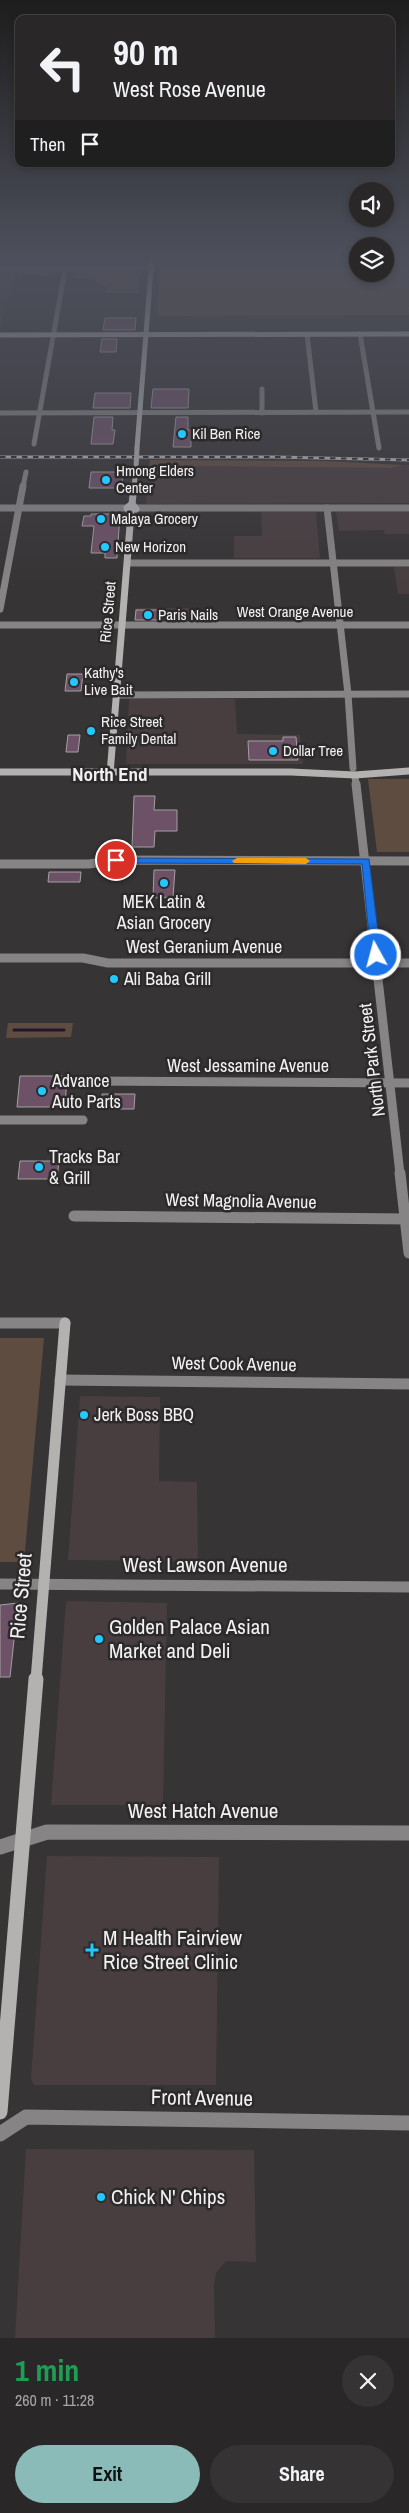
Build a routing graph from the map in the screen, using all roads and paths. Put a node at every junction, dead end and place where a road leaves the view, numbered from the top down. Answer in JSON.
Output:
{"nodes":[{"id":1,"x":48,"y":366,"type":"edge"},
{"id":2,"x":143,"y":366,"type":"edge"},
{"id":3,"x":311,"y":366,"type":"edge"},
{"id":4,"x":365,"y":366,"type":"edge"},
{"id":5,"x":262,"y":389,"type":"dead end"},
{"id":6,"x":139,"y":412,"type":"junction"},
{"id":7,"x":316,"y":412,"type":"junction"},
{"id":8,"x":373,"y":412,"type":"junction"},
{"id":9,"x":409,"y":412,"type":"edge"},
{"id":10,"x":0,"y":413,"type":"edge"},
{"id":11,"x":39,"y":413,"type":"junction"},
{"id":12,"x":262,"y":413,"type":"junction"},
{"id":13,"x":34,"y":444,"type":"dead end"},
{"id":14,"x":379,"y":448,"type":"dead end"},
{"id":15,"x":26,"y":472,"type":"dead end"},
{"id":16,"x":0,"y":508,"type":"edge"},
{"id":17,"x":20,"y":508,"type":"junction"},
{"id":18,"x":132,"y":508,"type":"junction"},
{"id":19,"x":327,"y":508,"type":"junction"},
{"id":20,"x":409,"y":508,"type":"edge"},
{"id":21,"x":128,"y":563,"type":"junction"},
{"id":22,"x":334,"y":564,"type":"junction"},
{"id":23,"x":409,"y":564,"type":"edge"},
{"id":24,"x":0,"y":609,"type":"edge"},
{"id":25,"x":0,"y":625,"type":"edge"},
{"id":26,"x":123,"y":625,"type":"junction"},
{"id":27,"x":339,"y":625,"type":"junction"},
{"id":28,"x":409,"y":625,"type":"edge"},
{"id":29,"x":348,"y":694,"type":"junction"},
{"id":30,"x":409,"y":694,"type":"edge"},
{"id":31,"x":117,"y":695,"type":"junction"},
{"id":32,"x":354,"y":771,"type":"junction"},
{"id":33,"x":409,"y":771,"type":"edge"},
{"id":34,"x":0,"y":772,"type":"edge"},
{"id":35,"x":110,"y":774,"type":"junction"},
{"id":36,"x":409,"y":861,"type":"edge"},
{"id":37,"x":366,"y":862,"type":"junction"},
{"id":38,"x":0,"y":864,"type":"edge"},
{"id":39,"x":0,"y":958,"type":"edge"},
{"id":40,"x":377,"y":963,"type":"junction"},
{"id":41,"x":409,"y":963,"type":"edge"},
{"id":42,"x":86,"y":1081,"type":"dead end"},
{"id":43,"x":391,"y":1083,"type":"junction"},
{"id":44,"x":409,"y":1083,"type":"edge"},
{"id":45,"x":0,"y":1120,"type":"edge"},
{"id":46,"x":83,"y":1120,"type":"dead end"},
{"id":47,"x":74,"y":1216,"type":"dead end"},
{"id":48,"x":407,"y":1219,"type":"edge"},
{"id":49,"x":409,"y":1253,"type":"edge"},
{"id":50,"x":0,"y":1322,"type":"edge"},
{"id":51,"x":65,"y":1323,"type":"joint"},
{"id":52,"x":60,"y":1380,"type":"junction"},
{"id":53,"x":409,"y":1384,"type":"edge"},
{"id":54,"x":0,"y":1584,"type":"edge"},
{"id":55,"x":42,"y":1584,"type":"junction"},
{"id":56,"x":409,"y":1587,"type":"edge"},
{"id":57,"x":409,"y":1833,"type":"edge"},
{"id":58,"x":22,"y":1841,"type":"junction"},
{"id":59,"x":0,"y":1847,"type":"edge"},
{"id":60,"x":0,"y":2112,"type":"edge"},
{"id":61,"x":409,"y":2123,"type":"edge"},
{"id":62,"x":0,"y":2134,"type":"edge"}],
"edges":[{"from":1,"to":11,"type":"street"},
{"from":2,"to":6,"type":"main road","name":"Rice Street"},
{"from":3,"to":7,"type":"street"},
{"from":4,"to":8,"type":"street"},
{"from":5,"to":12,"type":"street"},
{"from":6,"to":11,"type":"street"},
{"from":6,"to":12,"type":"street"},
{"from":6,"to":18,"type":"main road","name":"Rice Street","bridge":true},
{"from":7,"to":8,"type":"street"},
{"from":7,"to":12,"type":"street"},
{"from":8,"to":9,"type":"street"},
{"from":8,"to":14,"type":"street"},
{"from":10,"to":11,"type":"street"},
{"from":11,"to":13,"type":"street"},
{"from":15,"to":17,"type":"street"},
{"from":16,"to":17,"type":"street"},
{"from":17,"to":18,"type":"street"},
{"from":17,"to":24,"type":"street"},
{"from":18,"to":19,"type":"street"},
{"from":18,"to":21,"type":"main road","name":"Rice Street"},
{"from":19,"to":20,"type":"street"},
{"from":19,"to":22,"type":"street","name":"North Park Street"},
{"from":21,"to":22,"type":"street"},
{"from":21,"to":26,"type":"main road","name":"Rice Street"},
{"from":22,"to":23,"type":"street"},
{"from":22,"to":27,"type":"street","name":"North Park Street"},
{"from":25,"to":26,"type":"street","name":"West Orange Avenue"},
{"from":26,"to":27,"type":"street","name":"West Orange Avenue"},
{"from":26,"to":31,"type":"main road","name":"Rice Street"},
{"from":27,"to":28,"type":"street","name":"West Orange Avenue"},
{"from":27,"to":29,"type":"street","name":"North Park Street"},
{"from":29,"to":30,"type":"street"},
{"from":29,"to":31,"type":"street"},
{"from":29,"to":32,"type":"street","name":"North Park Street"},
{"from":31,"to":35,"type":"main road","name":"Rice Street"},
{"from":32,"to":33,"type":"main road"},
{"from":32,"to":35,"type":"main road"},
{"from":32,"to":37,"type":"street","name":"North Park Street"},
{"from":34,"to":35,"type":"main road"},
{"from":36,"to":37,"type":"street"},
{"from":37,"to":38,"type":"street"},
{"from":37,"to":40,"type":"street","name":"North Park Street"},
{"from":39,"to":40,"type":"street","name":"West Geranium Avenue"},
{"from":40,"to":41,"type":"street","name":"West Geranium Avenue"},
{"from":40,"to":43,"type":"street","name":"North Park Street"},
{"from":42,"to":43,"type":"street","name":"West Jessamine Avenue"},
{"from":43,"to":44,"type":"street","name":"West Jessamine Avenue"},
{"from":43,"to":48,"type":"street","name":"North Park Street"},
{"from":45,"to":46,"type":"street"},
{"from":47,"to":48,"type":"street","name":"West Magnolia Avenue"},
{"from":48,"to":49,"type":"street","name":"North Park Street"},
{"from":50,"to":51,"type":"street"},
{"from":51,"to":52,"type":"main road","name":"Rice Street"},
{"from":52,"to":53,"type":"street","name":"West Cook Avenue"},
{"from":52,"to":55,"type":"main road","name":"Rice Street"},
{"from":54,"to":55,"type":"street","name":"West Lawson Avenue"},
{"from":55,"to":56,"type":"street","name":"West Lawson Avenue"},
{"from":55,"to":58,"type":"main road","name":"Rice Street"},
{"from":57,"to":58,"type":"street","name":"West Hatch Avenue"},
{"from":58,"to":59,"type":"street","name":"West Hatch Avenue"},
{"from":58,"to":60,"type":"main road","name":"Rice Street"},
{"from":61,"to":62,"type":"street","name":"Front Avenue"}]}
